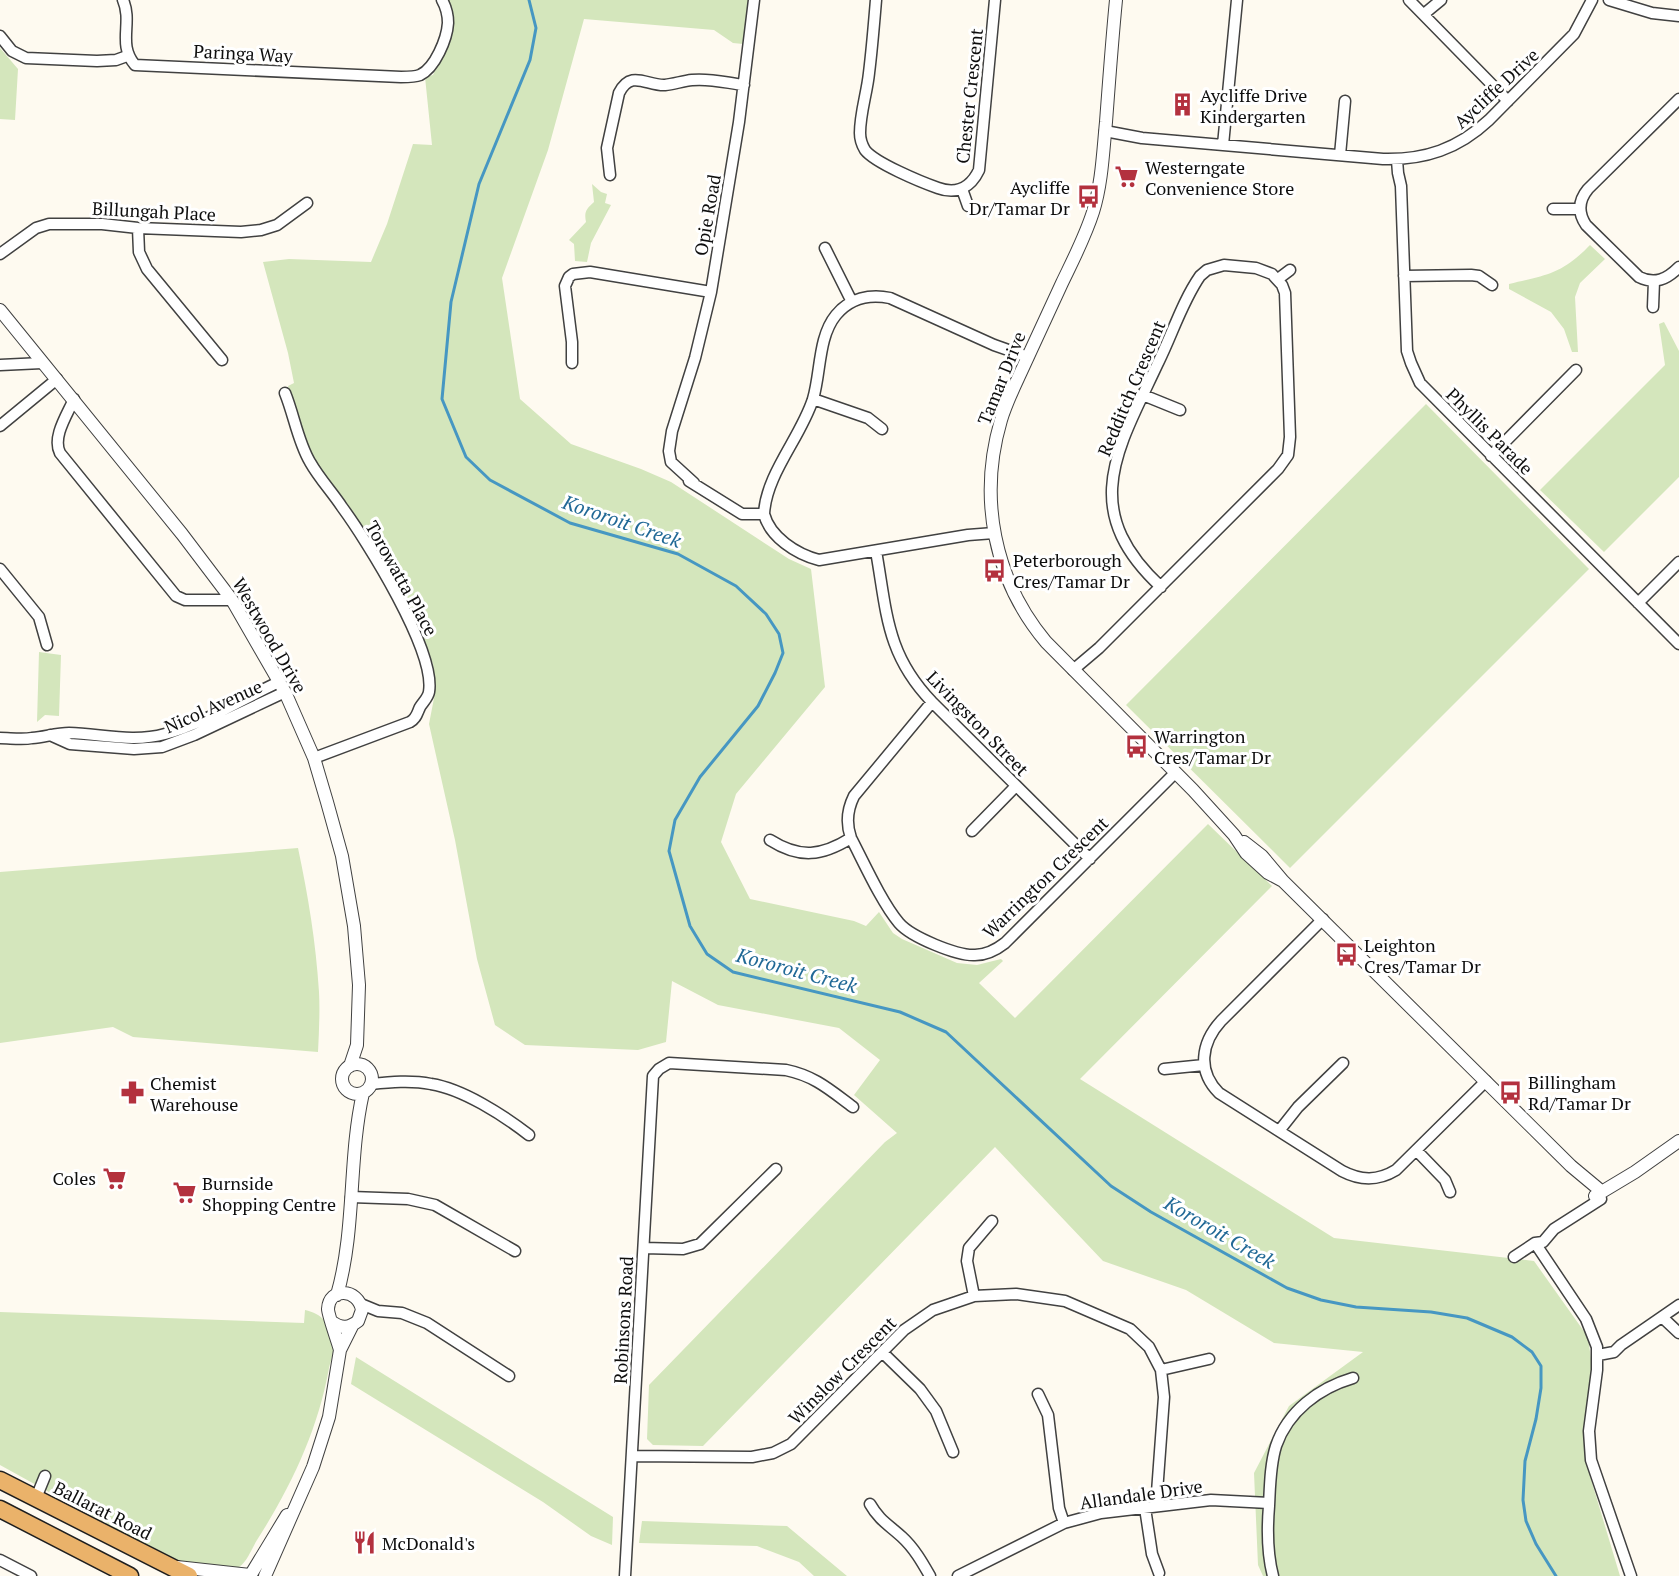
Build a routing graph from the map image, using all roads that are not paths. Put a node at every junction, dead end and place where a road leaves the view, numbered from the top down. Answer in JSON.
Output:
{"nodes":[{"id":1,"x":123,"y":0,"type":"edge"},
{"id":2,"x":442,"y":0,"type":"edge"},
{"id":3,"x":754,"y":0,"type":"edge"},
{"id":4,"x":876,"y":0,"type":"edge"},
{"id":5,"x":995,"y":0,"type":"edge"},
{"id":6,"x":1116,"y":0,"type":"edge"},
{"id":7,"x":1237,"y":0,"type":"edge"},
{"id":8,"x":1410,"y":0,"type":"edge"},
{"id":9,"x":1441,"y":0,"type":"edge"},
{"id":10,"x":1592,"y":0,"type":"edge"},
{"id":11,"x":1609,"y":0,"type":"edge"},
{"id":12,"x":1424,"y":15,"type":"junction"},
{"id":13,"x":1679,"y":16,"type":"edge"},
{"id":14,"x":0,"y":36,"type":"edge"},
{"id":15,"x":127,"y":56,"type":"junction"},
{"id":16,"x":744,"y":85,"type":"junction"},
{"id":17,"x":1679,"y":99,"type":"edge"},
{"id":18,"x":1345,"y":101,"type":"dead end"},
{"id":19,"x":1508,"y":101,"type":"junction"},
{"id":20,"x":1104,"y":135,"type":"junction"},
{"id":21,"x":1223,"y":145,"type":"junction"},
{"id":22,"x":1340,"y":155,"type":"junction"},
{"id":23,"x":1400,"y":159,"type":"junction"},
{"id":24,"x":610,"y":175,"type":"dead end"},
{"id":25,"x":962,"y":189,"type":"junction"},
{"id":26,"x":307,"y":203,"type":"dead end"},
{"id":27,"x":968,"y":206,"type":"dead end"},
{"id":28,"x":1553,"y":209,"type":"dead end"},
{"id":29,"x":1580,"y":209,"type":"junction"},
{"id":30,"x":138,"y":228,"type":"junction"},
{"id":31,"x":825,"y":248,"type":"dead end"},
{"id":32,"x":0,"y":254,"type":"edge"},
{"id":33,"x":1679,"y":267,"type":"edge"},
{"id":34,"x":1290,"y":270,"type":"dead end"},
{"id":35,"x":1404,"y":276,"type":"junction"},
{"id":36,"x":1278,"y":279,"type":"junction"},
{"id":37,"x":1654,"y":281,"type":"junction"},
{"id":38,"x":1492,"y":285,"type":"dead end"},
{"id":39,"x":711,"y":292,"type":"junction"},
{"id":40,"x":852,"y":302,"type":"junction"},
{"id":41,"x":1653,"y":307,"type":"dead end"},
{"id":42,"x":0,"y":310,"type":"edge"},
{"id":43,"x":222,"y":360,"type":"dead end"},
{"id":44,"x":1026,"y":360,"type":"junction"},
{"id":45,"x":42,"y":363,"type":"junction"},
{"id":46,"x":572,"y":363,"type":"dead end"},
{"id":47,"x":0,"y":365,"type":"edge"},
{"id":48,"x":1576,"y":370,"type":"dead end"},
{"id":49,"x":57,"y":379,"type":"junction"},
{"id":50,"x":285,"y":393,"type":"dead end"},
{"id":51,"x":1143,"y":395,"type":"junction"},
{"id":52,"x":74,"y":399,"type":"junction"},
{"id":53,"x":813,"y":399,"type":"junction"},
{"id":54,"x":1179,"y":410,"type":"dead end"},
{"id":55,"x":0,"y":426,"type":"edge"},
{"id":56,"x":882,"y":429,"type":"dead end"},
{"id":57,"x":1491,"y":456,"type":"junction"},
{"id":58,"x":764,"y":514,"type":"junction"},
{"id":59,"x":994,"y":531,"type":"junction"},
{"id":60,"x":876,"y":551,"type":"junction"},
{"id":61,"x":1679,"y":562,"type":"edge"},
{"id":62,"x":0,"y":569,"type":"edge"},
{"id":63,"x":1161,"y":587,"type":"junction"},
{"id":64,"x":231,"y":600,"type":"junction"},
{"id":65,"x":1638,"y":603,"type":"junction"},
{"id":66,"x":1679,"y":644,"type":"edge"},
{"id":67,"x":47,"y":645,"type":"dead end"},
{"id":68,"x":1075,"y":673,"type":"junction"},
{"id":69,"x":282,"y":687,"type":"junction"},
{"id":70,"x":932,"y":702,"type":"junction"},
{"id":71,"x":0,"y":738,"type":"edge"},
{"id":72,"x":314,"y":758,"type":"junction"},
{"id":73,"x":1175,"y":773,"type":"junction"},
{"id":74,"x":1016,"y":786,"type":"junction"},
{"id":75,"x":972,"y":831,"type":"dead end"},
{"id":76,"x":851,"y":838,"type":"junction"},
{"id":77,"x":770,"y":840,"type":"dead end"},
{"id":78,"x":1090,"y":859,"type":"junction"},
{"id":79,"x":1323,"y":920,"type":"junction"},
{"id":80,"x":357,"y":1045,"type":"junction"},
{"id":81,"x":1343,"y":1063,"type":"dead end"},
{"id":82,"x":1204,"y":1065,"type":"junction"},
{"id":83,"x":350,"y":1066,"type":"junction"},
{"id":84,"x":1164,"y":1069,"type":"dead end"},
{"id":85,"x":364,"y":1082,"type":"junction"},
{"id":86,"x":1486,"y":1082,"type":"junction"},
{"id":87,"x":853,"y":1107,"type":"dead end"},
{"id":88,"x":1279,"y":1131,"type":"junction"},
{"id":89,"x":528,"y":1135,"type":"dead end"},
{"id":90,"x":1679,"y":1141,"type":"edge"},
{"id":91,"x":1417,"y":1151,"type":"junction"},
{"id":92,"x":776,"y":1169,"type":"dead end"},
{"id":93,"x":1450,"y":1192,"type":"dead end"},
{"id":94,"x":1598,"y":1196,"type":"junction"},
{"id":95,"x":351,"y":1197,"type":"junction"},
{"id":96,"x":992,"y":1221,"type":"dead end"},
{"id":97,"x":1532,"y":1245,"type":"junction"},
{"id":98,"x":644,"y":1248,"type":"junction"},
{"id":99,"x":515,"y":1251,"type":"dead end"},
{"id":100,"x":1514,"y":1257,"type":"dead end"},
{"id":101,"x":345,"y":1268,"type":"junction"},
{"id":102,"x":337,"y":1295,"type":"junction"},
{"id":103,"x":974,"y":1296,"type":"junction"},
{"id":104,"x":358,"y":1305,"type":"junction"},
{"id":105,"x":1671,"y":1311,"type":"edge"},
{"id":106,"x":332,"y":1322,"type":"junction"},
{"id":107,"x":352,"y":1326,"type":"junction"},
{"id":108,"x":1679,"y":1331,"type":"edge"},
{"id":109,"x":340,"y":1350,"type":"junction"},
{"id":110,"x":1597,"y":1351,"type":"junction"},
{"id":111,"x":882,"y":1352,"type":"junction"},
{"id":112,"x":1209,"y":1359,"type":"dead end"},
{"id":113,"x":1161,"y":1370,"type":"junction"},
{"id":114,"x":509,"y":1376,"type":"dead end"},
{"id":115,"x":1353,"y":1378,"type":"dead end"},
{"id":116,"x":1038,"y":1394,"type":"dead end"},
{"id":117,"x":953,"y":1452,"type":"dead end"},
{"id":118,"x":632,"y":1456,"type":"junction"},
{"id":119,"x":45,"y":1476,"type":"dead end"},
{"id":120,"x":0,"y":1480,"type":"edge"},
{"id":121,"x":36,"y":1498,"type":"junction"},
{"id":122,"x":299,"y":1499,"type":"junction"},
{"id":123,"x":1269,"y":1503,"type":"junction"},
{"id":124,"x":870,"y":1504,"type":"dead end"},
{"id":125,"x":1151,"y":1507,"type":"junction"},
{"id":126,"x":0,"y":1509,"type":"edge"},
{"id":127,"x":1064,"y":1523,"type":"junction"},
{"id":128,"x":0,"y":1560,"type":"edge"},
{"id":129,"x":168,"y":1565,"type":"junction"},
{"id":130,"x":1160,"y":1573,"type":"dead end"},
{"id":131,"x":250,"y":1575,"type":"edge"},
{"id":132,"x":31,"y":1576,"type":"edge"},
{"id":133,"x":130,"y":1576,"type":"edge"},
{"id":134,"x":189,"y":1576,"type":"edge"},
{"id":135,"x":268,"y":1576,"type":"edge"},
{"id":136,"x":625,"y":1576,"type":"edge"},
{"id":137,"x":930,"y":1576,"type":"edge"},
{"id":138,"x":961,"y":1576,"type":"edge"},
{"id":139,"x":1273,"y":1576,"type":"edge"},
{"id":140,"x":1630,"y":1576,"type":"edge"}],
"edges":[{"from":1,"to":15,"type":"street"},
{"from":2,"to":15,"type":"street","name":"Paringa Way"},
{"from":3,"to":16,"type":"street","name":"Opie Road"},
{"from":4,"to":25,"type":"street","name":"Chester Crescent"},
{"from":5,"to":25,"type":"street","name":"Chester Crescent"},
{"from":6,"to":20,"type":"street","name":"Tamar Drive"},
{"from":7,"to":21,"type":"street"},
{"from":8,"to":12,"type":"street"},
{"from":9,"to":12,"type":"street"},
{"from":10,"to":19,"type":"street","name":"Aycliffe Drive"},
{"from":11,"to":13,"type":"street"},
{"from":12,"to":19,"type":"street"},
{"from":14,"to":15,"type":"street"},
{"from":16,"to":24,"type":"street"},
{"from":16,"to":39,"type":"street","name":"Opie Road"},
{"from":17,"to":29,"type":"street"},
{"from":18,"to":22,"type":"street"},
{"from":19,"to":23,"type":"street","name":"Aycliffe Drive"},
{"from":20,"to":21,"type":"street","name":"Aycliffe Drive"},
{"from":20,"to":44,"type":"street","name":"Tamar Drive"},
{"from":21,"to":22,"type":"street","name":"Aycliffe Drive"},
{"from":22,"to":23,"type":"street","name":"Aycliffe Drive"},
{"from":23,"to":35,"type":"street","name":"Phyllis Parade"},
{"from":25,"to":27,"type":"street","name":"Chester Crescent"},
{"from":26,"to":30,"type":"street","name":"Billungah Place"},
{"from":28,"to":29,"type":"street"},
{"from":29,"to":37,"type":"street"},
{"from":30,"to":32,"type":"street","name":"Billungah Place"},
{"from":30,"to":43,"type":"street"},
{"from":31,"to":40,"type":"street"},
{"from":33,"to":37,"type":"street"},
{"from":34,"to":36,"type":"street"},
{"from":35,"to":38,"type":"street"},
{"from":35,"to":57,"type":"street","name":"Phyllis Parade"},
{"from":36,"to":51,"type":"street","name":"Redditch Crescent"},
{"from":36,"to":63,"type":"street"},
{"from":37,"to":41,"type":"street"},
{"from":39,"to":46,"type":"street"},
{"from":39,"to":58,"type":"street","name":"Opie Road"},
{"from":40,"to":44,"type":"street"},
{"from":40,"to":53,"type":"street"},
{"from":42,"to":45,"type":"street","name":"Westwood Drive"},
{"from":44,"to":59,"type":"street","name":"Tamar Drive"},
{"from":45,"to":47,"type":"street"},
{"from":45,"to":49,"type":"street","name":"Westwood Drive"},
{"from":48,"to":57,"type":"street"},
{"from":49,"to":52,"type":"street","name":"Westwood Drive"},
{"from":49,"to":55,"type":"street"},
{"from":50,"to":72,"type":"street","name":"Torowatta Place"},
{"from":51,"to":54,"type":"street"},
{"from":51,"to":63,"type":"street","name":"Redditch Crescent"},
{"from":52,"to":64,"type":"street","name":"Westwood Drive"},
{"from":52,"to":64,"type":"street"},
{"from":53,"to":56,"type":"street"},
{"from":53,"to":58,"type":"street"},
{"from":57,"to":65,"type":"street","name":"Phyllis Parade"},
{"from":58,"to":60,"type":"street"},
{"from":59,"to":60,"type":"street"},
{"from":59,"to":68,"type":"street","name":"Tamar Drive"},
{"from":60,"to":70,"type":"street","name":"Livingston Street"},
{"from":61,"to":65,"type":"street"},
{"from":62,"to":67,"type":"street"},
{"from":63,"to":68,"type":"street"},
{"from":64,"to":69,"type":"street","name":"Westwood Drive"},
{"from":65,"to":66,"type":"street","name":"Phyllis Parade"},
{"from":68,"to":73,"type":"street","name":"Tamar Drive"},
{"from":69,"to":71,"type":"street","name":"Nicol Avenue"},
{"from":69,"to":72,"type":"street","name":"Westwood Drive"},
{"from":70,"to":74,"type":"street","name":"Livingston Street"},
{"from":70,"to":76,"type":"street","name":"Warrington Crescent"},
{"from":72,"to":80,"type":"street","name":"Westwood Drive"},
{"from":73,"to":78,"type":"street","name":"Warrington Crescent"},
{"from":73,"to":79,"type":"street","name":"Tamar Drive"},
{"from":74,"to":75,"type":"street"},
{"from":74,"to":78,"type":"street","name":"Livingston Street"},
{"from":76,"to":77,"type":"street"},
{"from":76,"to":78,"type":"street","name":"Warrington Crescent"},
{"from":79,"to":82,"type":"street"},
{"from":79,"to":86,"type":"street","name":"Tamar Drive"},
{"from":80,"to":83,"type":"street","name":"Westwood Drive"},
{"from":80,"to":85,"type":"street","name":"Westwood Drive"},
{"from":81,"to":88,"type":"street"},
{"from":82,"to":84,"type":"street"},
{"from":82,"to":88,"type":"street"},
{"from":83,"to":85,"type":"street"},
{"from":83,"to":85,"type":"street","name":"Westwood Drive"},
{"from":85,"to":89,"type":"street"},
{"from":85,"to":95,"type":"street"},
{"from":86,"to":91,"type":"street"},
{"from":86,"to":94,"type":"street","name":"Tamar Drive"},
{"from":87,"to":98,"type":"street","name":"Robinsons Road"},
{"from":88,"to":91,"type":"street"},
{"from":90,"to":94,"type":"street"},
{"from":91,"to":93,"type":"street"},
{"from":92,"to":98,"type":"street"},
{"from":94,"to":97,"type":"street"},
{"from":95,"to":99,"type":"street"},
{"from":95,"to":101,"type":"street"},
{"from":96,"to":103,"type":"street"},
{"from":97,"to":100,"type":"street"},
{"from":97,"to":110,"type":"street"},
{"from":98,"to":118,"type":"street","name":"Robinsons Road"},
{"from":101,"to":102,"type":"street"},
{"from":101,"to":104,"type":"street"},
{"from":102,"to":104,"type":"street"},
{"from":102,"to":106,"type":"street"},
{"from":103,"to":111,"type":"street","name":"Winslow Crescent"},
{"from":103,"to":113,"type":"street","name":"Winslow Crescent"},
{"from":104,"to":107,"type":"street"},
{"from":104,"to":114,"type":"street"},
{"from":105,"to":108,"type":"street"},
{"from":105,"to":110,"type":"street"},
{"from":106,"to":107,"type":"street"},
{"from":106,"to":109,"type":"street"},
{"from":107,"to":109,"type":"street"},
{"from":109,"to":122,"type":"street"},
{"from":110,"to":140,"type":"street"},
{"from":111,"to":117,"type":"street"},
{"from":111,"to":118,"type":"street","name":"Winslow Crescent"},
{"from":112,"to":113,"type":"street"},
{"from":113,"to":125,"type":"street","name":"Winslow Crescent"},
{"from":115,"to":123,"type":"street"},
{"from":116,"to":127,"type":"street"},
{"from":118,"to":136,"type":"street","name":"Robinsons Road"},
{"from":119,"to":121,"type":"street"},
{"from":120,"to":121,"type":"highway","name":"Ballarat Road"},
{"from":121,"to":129,"type":"highway","name":"Ballarat Road"},
{"from":122,"to":131,"type":"street"},
{"from":122,"to":135,"type":"street"},
{"from":123,"to":125,"type":"street","name":"Allandale Drive"},
{"from":123,"to":139,"type":"street"},
{"from":124,"to":137,"type":"street"},
{"from":125,"to":127,"type":"street","name":"Allandale Drive"},
{"from":125,"to":130,"type":"street","name":"Winslow Crescent"},
{"from":126,"to":133,"type":"highway"},
{"from":127,"to":138,"type":"street","name":"Allandale Drive"},
{"from":128,"to":132,"type":"street"},
{"from":129,"to":131,"type":"street"},
{"from":129,"to":134,"type":"highway","name":"Ballarat Road"}]}
